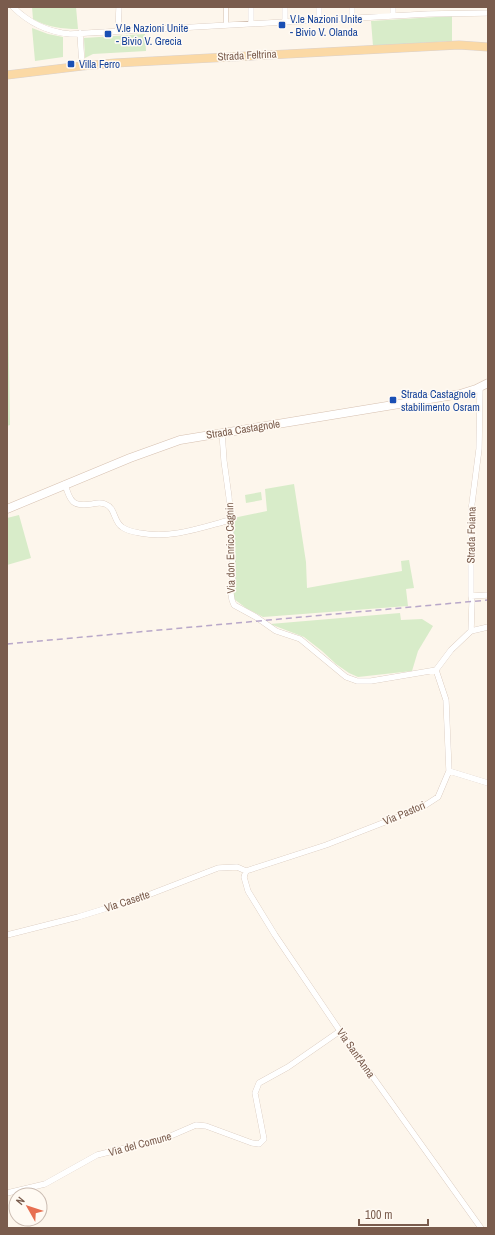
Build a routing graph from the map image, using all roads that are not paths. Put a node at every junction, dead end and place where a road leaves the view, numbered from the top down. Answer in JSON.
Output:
{"nodes":[{"id":1,"x":13,"y":7,"type":"edge"},
{"id":2,"x":119,"y":7,"type":"edge"},
{"id":3,"x":226,"y":7,"type":"edge"},
{"id":4,"x":251,"y":7,"type":"edge"},
{"id":5,"x":285,"y":7,"type":"edge"},
{"id":6,"x":319,"y":7,"type":"edge"},
{"id":7,"x":352,"y":7,"type":"edge"},
{"id":8,"x":393,"y":7,"type":"edge"},
{"id":9,"x":433,"y":7,"type":"edge"},
{"id":10,"x":488,"y":13,"type":"edge"},
{"id":11,"x":433,"y":14,"type":"junction"},
{"id":12,"x":393,"y":16,"type":"junction"},
{"id":13,"x":352,"y":18,"type":"junction"},
{"id":14,"x":319,"y":20,"type":"junction"},
{"id":15,"x":285,"y":22,"type":"junction"},
{"id":16,"x":251,"y":23,"type":"junction"},
{"id":17,"x":226,"y":25,"type":"junction"},
{"id":18,"x":118,"y":31,"type":"junction"},
{"id":19,"x":80,"y":33,"type":"junction"},
{"id":20,"x":488,"y":47,"type":"edge"},
{"id":21,"x":82,"y":66,"type":"junction"},
{"id":22,"x":7,"y":75,"type":"edge"},
{"id":23,"x":488,"y":383,"type":"edge"},
{"id":24,"x":480,"y":387,"type":"junction"},
{"id":25,"x":222,"y":432,"type":"junction"},
{"id":26,"x":65,"y":484,"type":"junction"},
{"id":27,"x":7,"y":509,"type":"edge"},
{"id":28,"x":230,"y":520,"type":"junction"},
{"id":29,"x":488,"y":595,"type":"edge"},
{"id":30,"x":471,"y":596,"type":"junction"},
{"id":31,"x":488,"y":627,"type":"edge"},
{"id":32,"x":471,"y":630,"type":"junction"},
{"id":33,"x":436,"y":670,"type":"junction"},
{"id":34,"x":449,"y":772,"type":"junction"},
{"id":35,"x":488,"y":783,"type":"edge"},
{"id":36,"x":246,"y":871,"type":"junction"},
{"id":37,"x":7,"y":935,"type":"edge"},
{"id":38,"x":340,"y":1031,"type":"junction"},
{"id":39,"x":7,"y":1194,"type":"edge"},
{"id":40,"x":482,"y":1228,"type":"edge"}],
"edges":[{"from":1,"to":19,"type":"street"},
{"from":2,"to":18,"type":"street"},
{"from":3,"to":17,"type":"street"},
{"from":4,"to":16,"type":"street"},
{"from":5,"to":15,"type":"street"},
{"from":6,"to":14,"type":"street"},
{"from":7,"to":13,"type":"street"},
{"from":8,"to":12,"type":"street"},
{"from":9,"to":11,"type":"street"},
{"from":10,"to":11,"type":"street"},
{"from":11,"to":12,"type":"street"},
{"from":12,"to":13,"type":"street"},
{"from":13,"to":14,"type":"street"},
{"from":14,"to":15,"type":"street"},
{"from":15,"to":16,"type":"street"},
{"from":16,"to":17,"type":"street"},
{"from":17,"to":18,"type":"street"},
{"from":18,"to":19,"type":"street"},
{"from":19,"to":21,"type":"street"},
{"from":20,"to":21,"type":"main road","name":"Strada Feltrina"},
{"from":21,"to":22,"type":"main road","name":"Strada Feltrina"},
{"from":23,"to":24,"type":"main road","name":"Strada Castagnole"},
{"from":24,"to":25,"type":"main road","name":"Strada Castagnole"},
{"from":24,"to":30,"type":"street","name":"Strada Foiana"},
{"from":25,"to":26,"type":"main road","name":"Strada Castagnole"},
{"from":25,"to":28,"type":"street","name":"Via don Enrico Cagnin"},
{"from":26,"to":27,"type":"main road","name":"Strada Castagnole"},
{"from":26,"to":28,"type":"street"},
{"from":28,"to":33,"type":"street","name":"Via don Enrico Cagnin"},
{"from":29,"to":30,"type":"street"},
{"from":30,"to":32,"type":"street","name":"Strada Foiana"},
{"from":31,"to":32,"type":"street"},
{"from":32,"to":33,"type":"street"},
{"from":33,"to":34,"type":"street","name":"Via Pastori"},
{"from":34,"to":35,"type":"street"},
{"from":34,"to":36,"type":"street","name":"Via Pastori"},
{"from":36,"to":37,"type":"street","name":"Via Casette"},
{"from":36,"to":38,"type":"street","name":"Via Sant'Anna"},
{"from":38,"to":39,"type":"street","name":"Via del Comune"},
{"from":38,"to":40,"type":"street","name":"Via Sant'Anna"}]}
